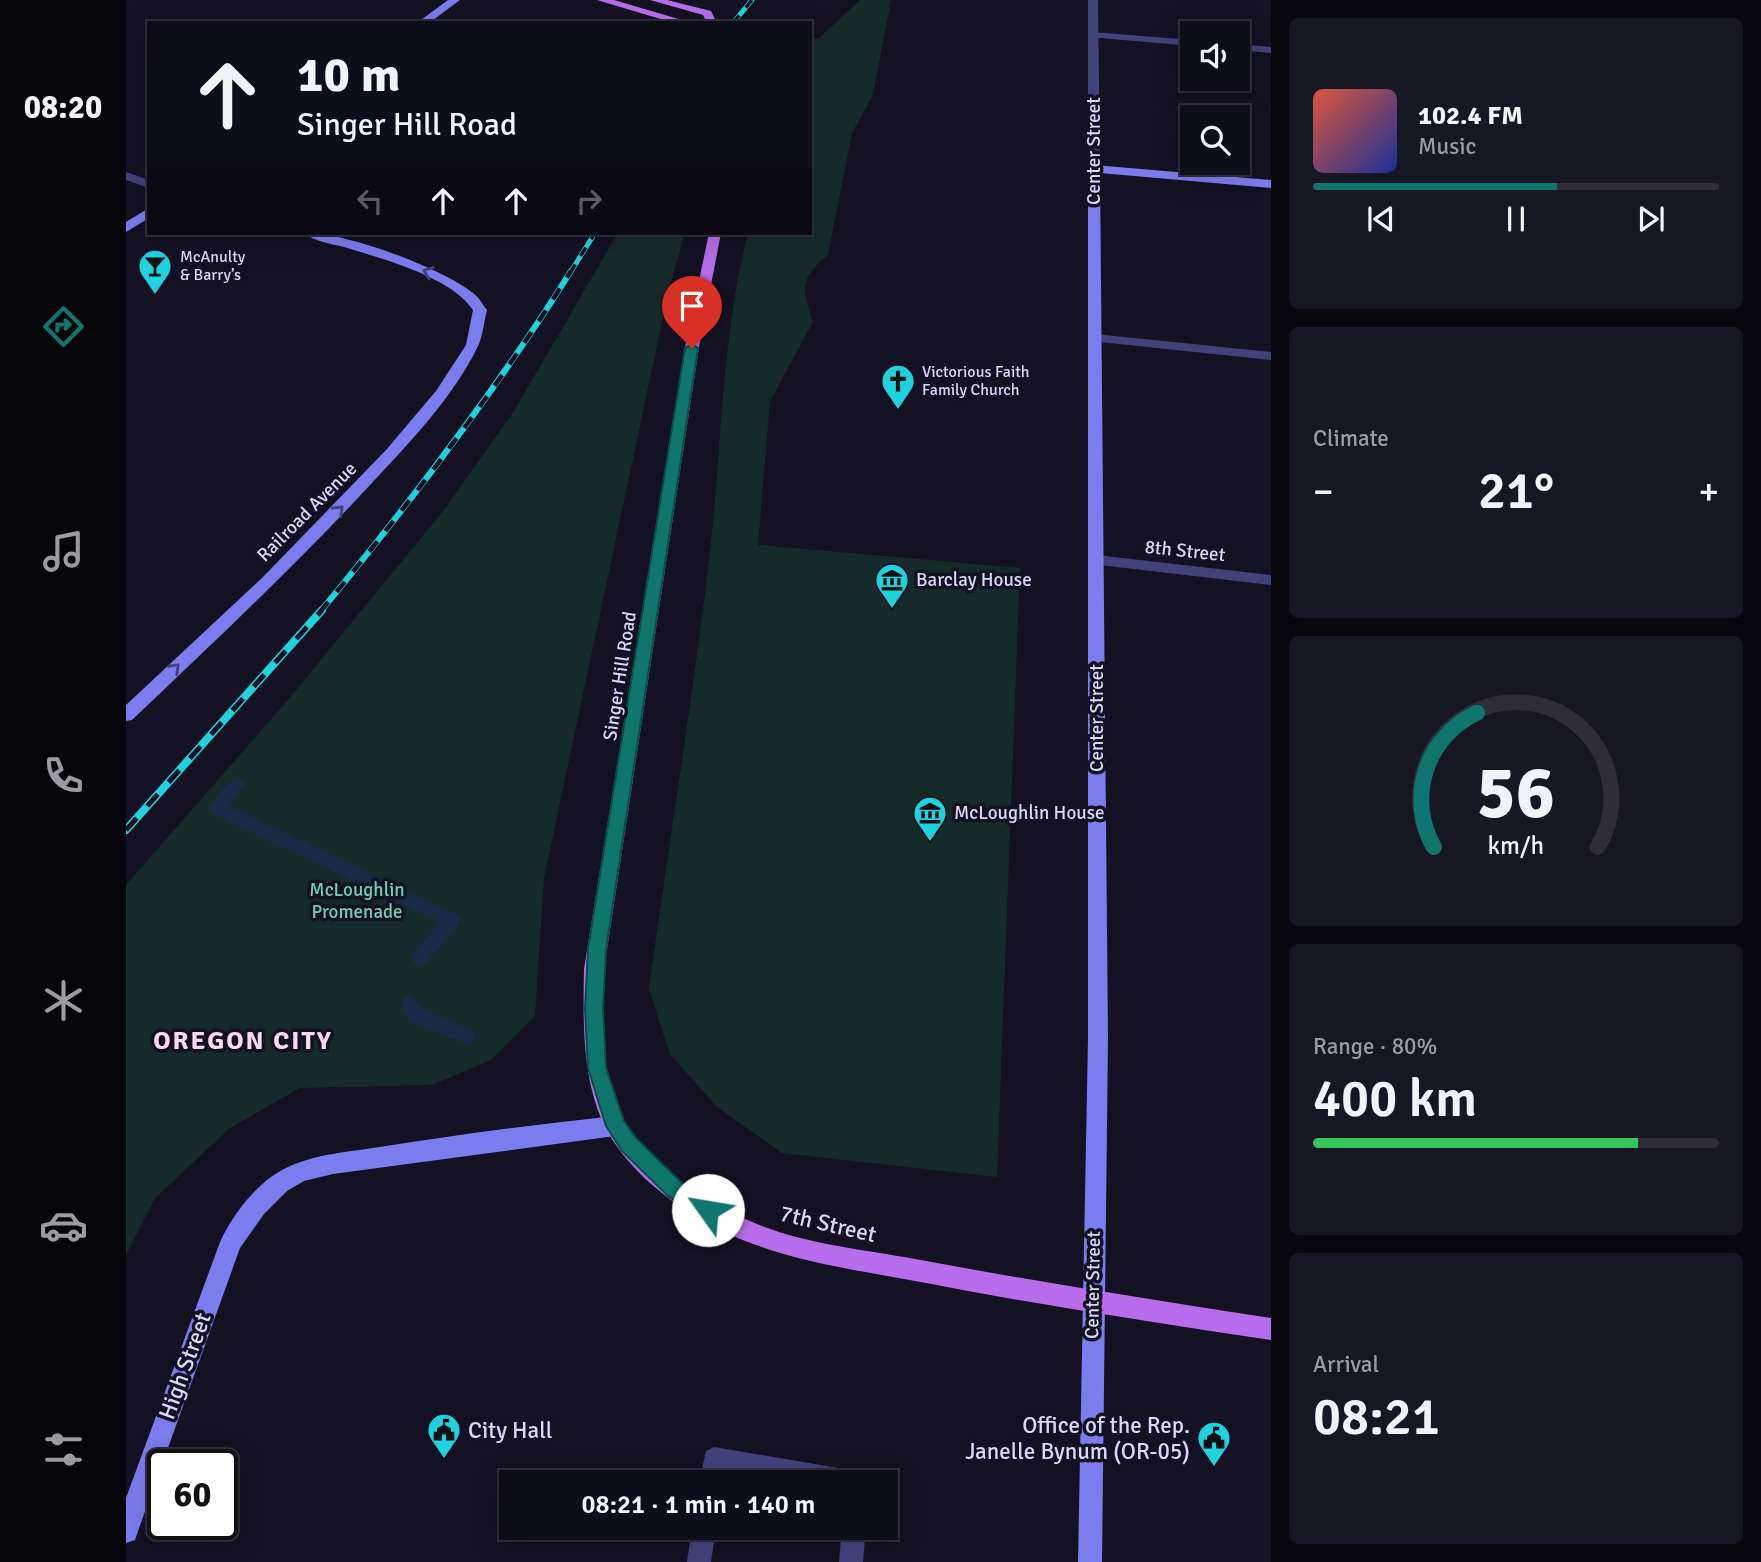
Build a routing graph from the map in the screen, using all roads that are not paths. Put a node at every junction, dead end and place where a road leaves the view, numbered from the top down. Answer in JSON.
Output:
{"nodes":[{"id":1,"x":455,"y":0,"type":"edge"},
{"id":2,"x":602,"y":0,"type":"edge"},
{"id":3,"x":655,"y":0,"type":"edge"},
{"id":4,"x":1093,"y":0,"type":"edge"},
{"id":5,"x":675,"y":2,"type":"edge"},
{"id":6,"x":425,"y":21,"type":"edge"},
{"id":7,"x":680,"y":21,"type":"edge"},
{"id":8,"x":710,"y":21,"type":"edge"},
{"id":9,"x":1093,"y":35,"type":"junction"},
{"id":10,"x":1180,"y":42,"type":"edge"},
{"id":11,"x":1250,"y":48,"type":"edge"},
{"id":12,"x":1271,"y":50,"type":"edge"},
{"id":13,"x":1094,"y":169,"type":"junction"},
{"id":14,"x":126,"y":176,"type":"edge"},
{"id":15,"x":147,"y":183,"type":"edge"},
{"id":16,"x":1271,"y":184,"type":"edge"},
{"id":17,"x":147,"y":213,"type":"edge"},
{"id":18,"x":126,"y":228,"type":"edge"},
{"id":19,"x":316,"y":235,"type":"edge"},
{"id":20,"x":715,"y":235,"type":"edge"},
{"id":21,"x":1095,"y":338,"type":"junction"},
{"id":22,"x":1271,"y":356,"type":"edge"},
{"id":23,"x":1096,"y":560,"type":"junction"},
{"id":24,"x":1271,"y":579,"type":"edge"},
{"id":25,"x":126,"y":715,"type":"edge"},
{"id":26,"x":615,"y":1126,"type":"junction"},
{"id":27,"x":1093,"y":1301,"type":"junction"},
{"id":28,"x":1271,"y":1329,"type":"edge"},
{"id":29,"x":713,"y":1470,"type":"edge"},
{"id":30,"x":779,"y":1470,"type":"edge"},
{"id":31,"x":126,"y":1531,"type":"edge"},
{"id":32,"x":702,"y":1540,"type":"edge"},
{"id":33,"x":853,"y":1540,"type":"edge"},
{"id":34,"x":699,"y":1562,"type":"edge"},
{"id":35,"x":850,"y":1562,"type":"edge"},
{"id":36,"x":1090,"y":1562,"type":"edge"}],
"edges":[{"from":1,"to":6,"type":"street"},
{"from":2,"to":7,"type":"main road"},
{"from":3,"to":5,"type":"main road"},
{"from":4,"to":9,"type":"street","name":"Center Street"},
{"from":5,"to":8,"type":"main road"},
{"from":9,"to":10,"type":"street"},
{"from":9,"to":13,"type":"street","name":"Center Street"},
{"from":11,"to":12,"type":"street"},
{"from":13,"to":16,"type":"street"},
{"from":13,"to":21,"type":"street","name":"Center Street"},
{"from":14,"to":15,"type":"street"},
{"from":17,"to":18,"type":"street"},
{"from":25,"to":19,"type":"street","name":"Railroad Avenue","one_way":true},
{"from":20,"to":26,"type":"main road","name":"Singer Hill Road"},
{"from":21,"to":22,"type":"street"},
{"from":21,"to":23,"type":"street","name":"Center Street"},
{"from":23,"to":24,"type":"street","name":"8th Street"},
{"from":23,"to":27,"type":"street","name":"Center Street"},
{"from":26,"to":27,"type":"main road","name":"7th Street"},
{"from":26,"to":31,"type":"street","name":"High Street"},
{"from":27,"to":28,"type":"main road","name":"7th Street"},
{"from":27,"to":36,"type":"street","name":"Center Street"},
{"from":29,"to":30,"type":"street"},
{"from":32,"to":34,"type":"street"},
{"from":33,"to":35,"type":"street"}]}
